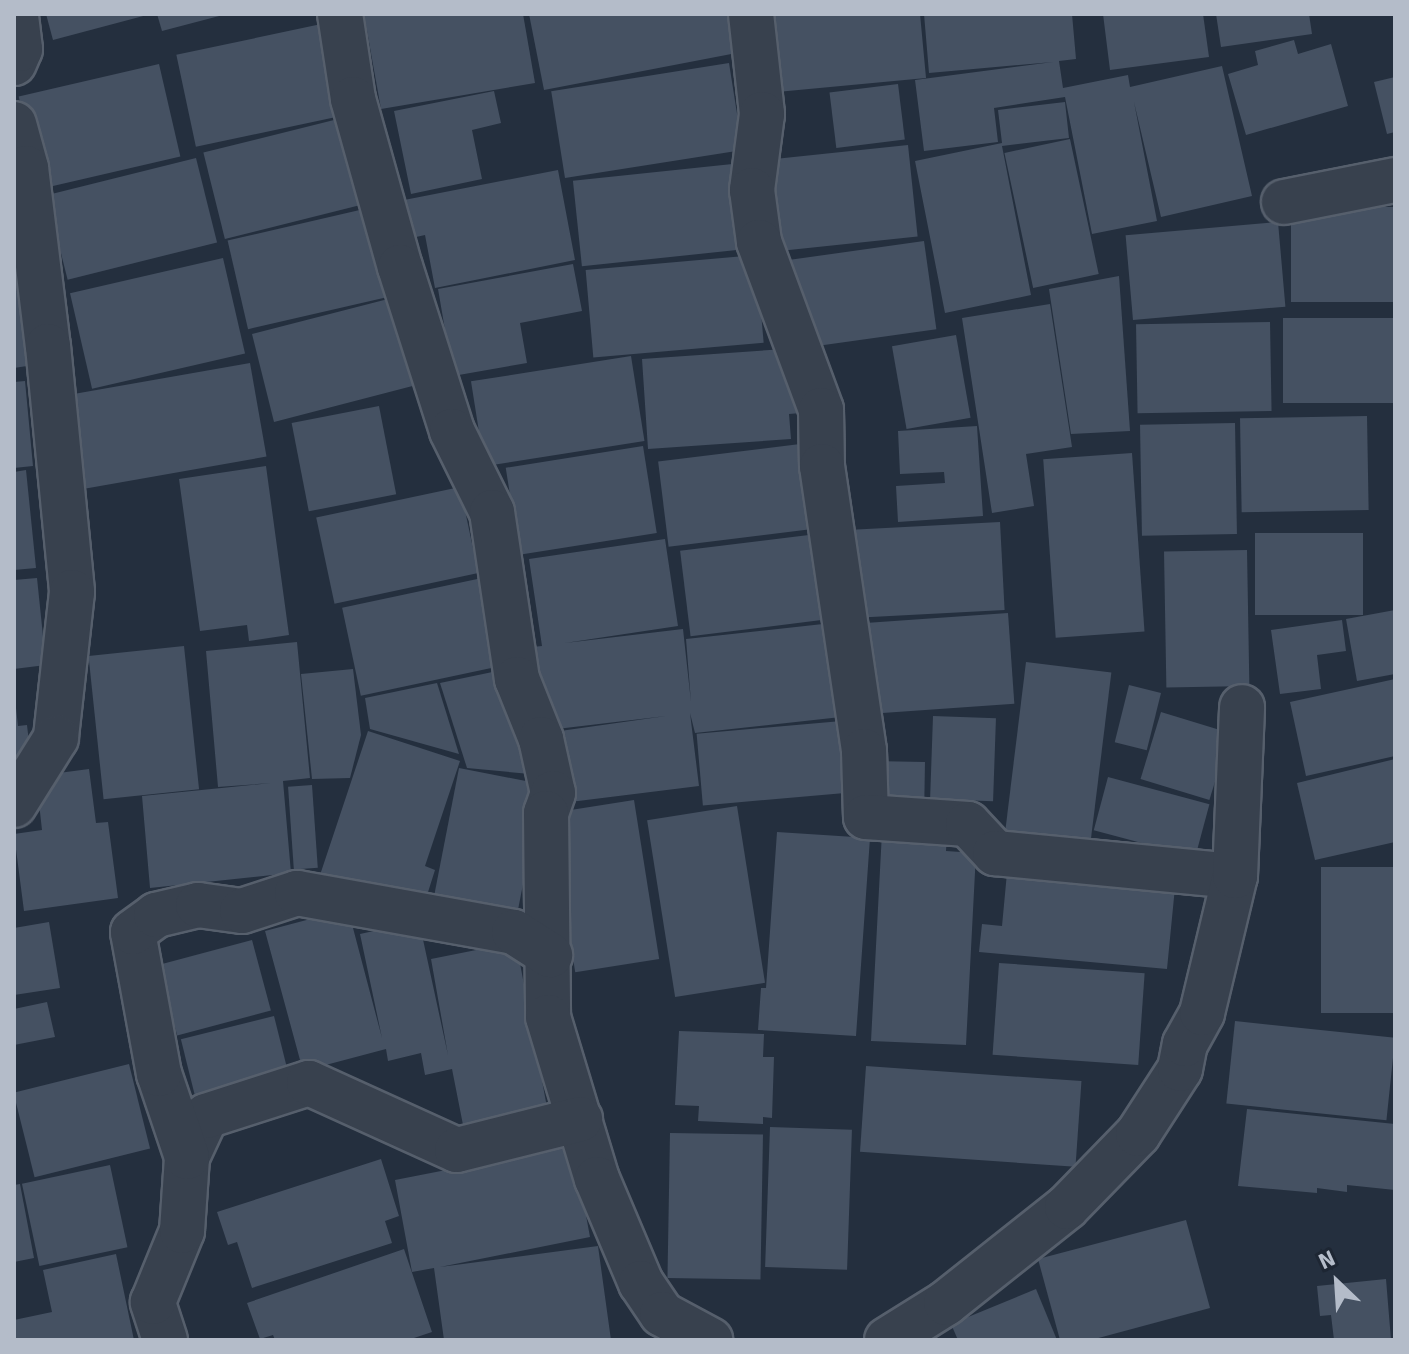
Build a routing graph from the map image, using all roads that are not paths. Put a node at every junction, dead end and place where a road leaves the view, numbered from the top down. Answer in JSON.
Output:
{"nodes":[{"id":1,"x":16,"y":14,"type":"edge"},
{"id":2,"x":340,"y":14,"type":"edge"},
{"id":3,"x":751,"y":14,"type":"edge"},
{"id":4,"x":14,"y":63,"type":"edge"},
{"id":5,"x":14,"y":124,"type":"edge"},
{"id":6,"x":1395,"y":180,"type":"edge"},
{"id":7,"x":1284,"y":202,"type":"dead end"},
{"id":8,"x":1242,"y":707,"type":"dead end"},
{"id":9,"x":14,"y":805,"type":"edge"},
{"id":10,"x":1235,"y":876,"type":"junction"},
{"id":11,"x":550,"y":955,"type":"junction"},
{"id":12,"x":580,"y":1119,"type":"junction"},
{"id":13,"x":187,"y":1157,"type":"junction"},
{"id":14,"x":165,"y":1340,"type":"edge"},
{"id":15,"x":710,"y":1340,"type":"edge"},
{"id":16,"x":887,"y":1340,"type":"edge"}],
"edges":[{"from":1,"to":4,"type":"street"},
{"from":2,"to":11,"type":"street"},
{"from":3,"to":10,"type":"street"},
{"from":5,"to":9,"type":"street"},
{"from":6,"to":7,"type":"street"},
{"from":8,"to":10,"type":"street"},
{"from":10,"to":16,"type":"street"},
{"from":11,"to":12,"type":"street"},
{"from":11,"to":13,"type":"street"},
{"from":12,"to":13,"type":"street"},
{"from":12,"to":15,"type":"street"},
{"from":13,"to":14,"type":"street"}]}
